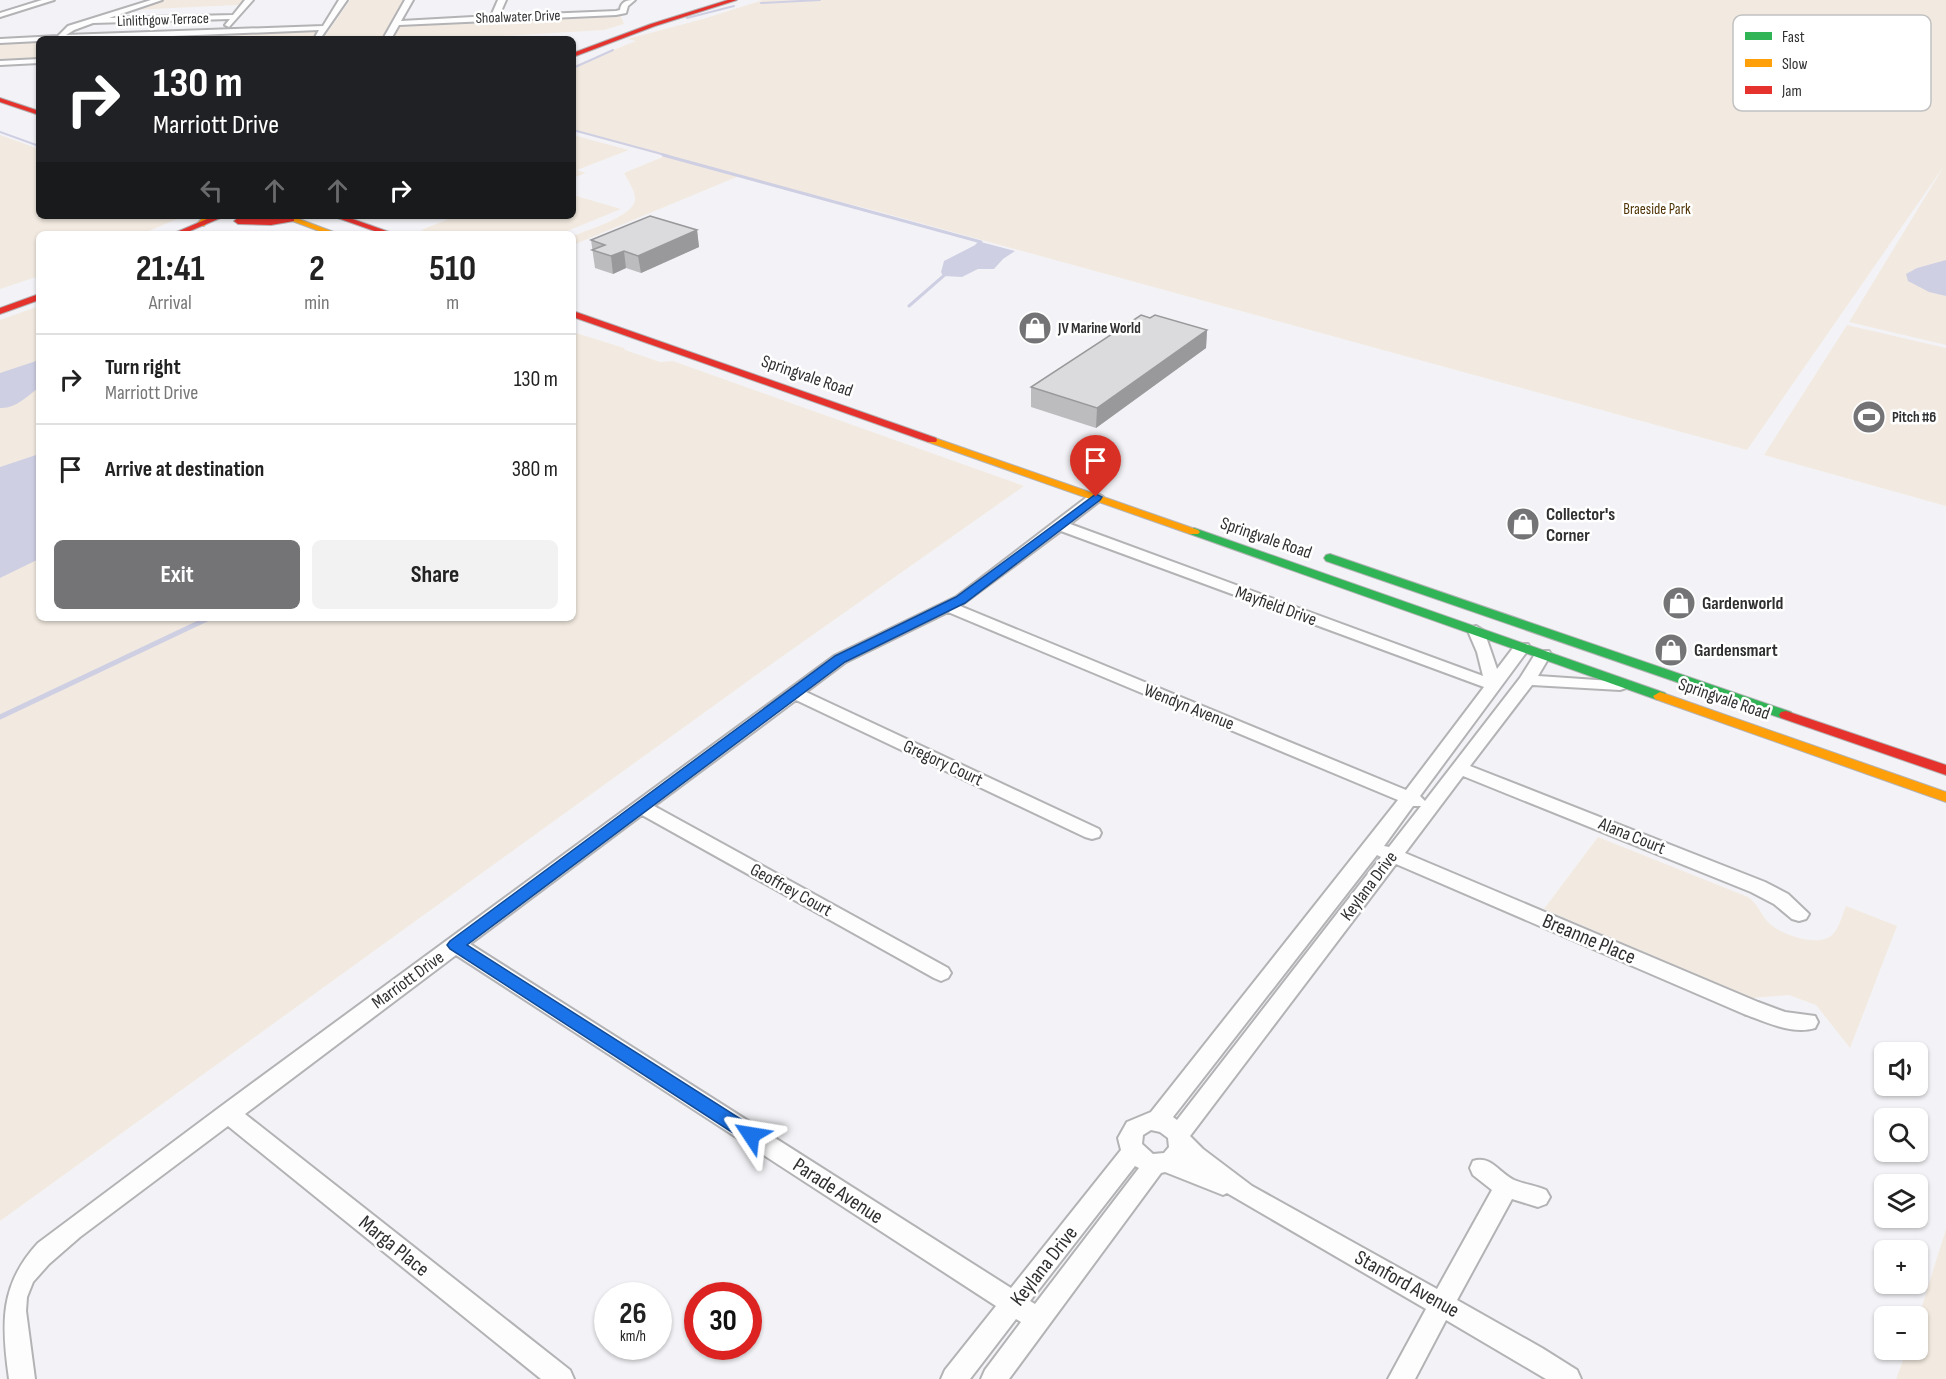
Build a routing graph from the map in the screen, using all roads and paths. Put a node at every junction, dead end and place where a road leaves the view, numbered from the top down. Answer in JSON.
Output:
{"nodes":[{"id":1,"x":37,"y":0,"type":"edge"},
{"id":2,"x":50,"y":0,"type":"edge"},
{"id":3,"x":158,"y":0,"type":"edge"},
{"id":4,"x":249,"y":0,"type":"edge"},
{"id":5,"x":343,"y":0,"type":"edge"},
{"id":6,"x":409,"y":0,"type":"edge"},
{"id":7,"x":502,"y":0,"type":"edge"},
{"id":8,"x":632,"y":0,"type":"edge"},
{"id":9,"x":734,"y":0,"type":"edge"},
{"id":10,"x":0,"y":6,"type":"edge"},
{"id":11,"x":18,"y":8,"type":"junction"},
{"id":12,"x":0,"y":13,"type":"edge"},
{"id":13,"x":234,"y":17,"type":"junction"},
{"id":14,"x":494,"y":18,"type":"junction"},
{"id":15,"x":92,"y":21,"type":"junction"},
{"id":16,"x":396,"y":23,"type":"junction"},
{"id":17,"x":323,"y":28,"type":"junction"},
{"id":18,"x":224,"y":31,"type":"junction"},
{"id":19,"x":63,"y":36,"type":"edge"},
{"id":20,"x":111,"y":36,"type":"edge"},
{"id":21,"x":319,"y":36,"type":"edge"},
{"id":22,"x":389,"y":36,"type":"edge"},
{"id":23,"x":36,"y":39,"type":"edge"},
{"id":24,"x":0,"y":41,"type":"edge"},
{"id":25,"x":576,"y":54,"type":"edge"},
{"id":26,"x":36,"y":61,"type":"edge"},
{"id":27,"x":0,"y":63,"type":"edge"},
{"id":28,"x":0,"y":99,"type":"edge"},
{"id":29,"x":36,"y":112,"type":"edge"},
{"id":30,"x":244,"y":219,"type":"edge"},
{"id":31,"x":293,"y":219,"type":"edge"},
{"id":32,"x":345,"y":219,"type":"edge"},
{"id":33,"x":205,"y":225,"type":"edge"},
{"id":34,"x":186,"y":231,"type":"edge"},
{"id":35,"x":327,"y":231,"type":"edge"},
{"id":36,"x":382,"y":231,"type":"edge"},
{"id":37,"x":36,"y":284,"type":"edge"},
{"id":38,"x":0,"y":297,"type":"edge"},
{"id":39,"x":36,"y":298,"type":"edge"},
{"id":40,"x":0,"y":311,"type":"edge"},
{"id":41,"x":576,"y":315,"type":"edge"},
{"id":42,"x":1096,"y":497,"type":"junction"},
{"id":43,"x":1059,"y":525,"type":"junction"},
{"id":44,"x":1322,"y":555,"type":"dead end"},
{"id":45,"x":948,"y":608,"type":"junction"},
{"id":46,"x":1536,"y":629,"type":"junction"},
{"id":47,"x":1476,"y":632,"type":"junction"},
{"id":48,"x":1555,"y":635,"type":"junction"},
{"id":49,"x":1522,"y":647,"type":"junction"},
{"id":50,"x":1543,"y":654,"type":"junction"},
{"id":51,"x":1527,"y":680,"type":"junction"},
{"id":52,"x":1493,"y":685,"type":"junction"},
{"id":53,"x":1630,"y":685,"type":"junction"},
{"id":54,"x":794,"y":693,"type":"junction"},
{"id":55,"x":1459,"y":768,"type":"junction"},
{"id":56,"x":1946,"y":770,"type":"edge"},
{"id":57,"x":1946,"y":797,"type":"edge"},
{"id":58,"x":1408,"y":798,"type":"junction"},
{"id":59,"x":1429,"y":806,"type":"junction"},
{"id":60,"x":641,"y":807,"type":"junction"},
{"id":61,"x":1092,"y":833,"type":"dead end"},
{"id":62,"x":1373,"y":847,"type":"junction"},
{"id":63,"x":1394,"y":855,"type":"junction"},
{"id":64,"x":1799,"y":914,"type":"dead end"},
{"id":65,"x":456,"y":945,"type":"junction"},
{"id":66,"x":941,"y":973,"type":"dead end"},
{"id":67,"x":1808,"y":1022,"type":"dead end"},
{"id":68,"x":228,"y":1113,"type":"junction"},
{"id":69,"x":1157,"y":1121,"type":"junction"},
{"id":70,"x":1180,"y":1139,"type":"junction"},
{"id":71,"x":1133,"y":1152,"type":"junction"},
{"id":72,"x":1161,"y":1164,"type":"junction"},
{"id":73,"x":1481,"y":1168,"type":"dead end"},
{"id":74,"x":1506,"y":1188,"type":"junction"},
{"id":75,"x":1244,"y":1192,"type":"junction"},
{"id":76,"x":1538,"y":1197,"type":"dead end"},
{"id":77,"x":1014,"y":1304,"type":"junction"},
{"id":78,"x":1442,"y":1304,"type":"junction"},
{"id":79,"x":7,"y":1310,"type":"edge"},
{"id":80,"x":1039,"y":1320,"type":"junction"},
{"id":81,"x":22,"y":1379,"type":"edge"},
{"id":82,"x":561,"y":1379,"type":"edge"},
{"id":83,"x":954,"y":1379,"type":"edge"},
{"id":84,"x":994,"y":1379,"type":"edge"},
{"id":85,"x":1401,"y":1379,"type":"edge"},
{"id":86,"x":1568,"y":1379,"type":"edge"}],
"edges":[{"from":1,"to":11,"type":"street"},
{"from":2,"to":11,"type":"street"},
{"from":3,"to":15,"type":"street"},
{"from":4,"to":13,"type":"street"},
{"from":5,"to":17,"type":"street"},
{"from":6,"to":16,"type":"street"},
{"from":7,"to":14,"type":"street"},
{"from":8,"to":14,"type":"street","name":"Shoalwater Drive"},
{"from":9,"to":25,"type":"main road"},
{"from":10,"to":11,"type":"street"},
{"from":11,"to":12,"type":"street"},
{"from":13,"to":15,"type":"street","name":"Linlithgow Terrace"},
{"from":13,"to":18,"type":"street"},
{"from":14,"to":16,"type":"street","name":"Shoalwater Drive"},
{"from":15,"to":19,"type":"street"},
{"from":16,"to":22,"type":"street"},
{"from":17,"to":18,"type":"street"},
{"from":17,"to":21,"type":"street"},
{"from":18,"to":20,"type":"street"},
{"from":23,"to":24,"type":"street"},
{"from":26,"to":27,"type":"street"},
{"from":28,"to":29,"type":"main road"},
{"from":30,"to":33,"type":"main road"},
{"from":31,"to":35,"type":"main road"},
{"from":32,"to":36,"type":"main road"},
{"from":33,"to":34,"type":"main road"},
{"from":37,"to":38,"type":"main road"},
{"from":39,"to":40,"type":"main road"},
{"from":41,"to":42,"type":"main road","name":"Springvale Road"},
{"from":42,"to":43,"type":"street","name":"Marriott Drive"},
{"from":42,"to":47,"type":"main road","name":"Springvale Road"},
{"from":43,"to":45,"type":"street","name":"Marriott Drive"},
{"from":43,"to":52,"type":"street","name":"Mayfield Drive"},
{"from":44,"to":46,"type":"main road","name":"Springvale Road"},
{"from":45,"to":54,"type":"street","name":"Marriott Drive"},
{"from":45,"to":58,"type":"street","name":"Wendyn Avenue"},
{"from":46,"to":48,"type":"main road","name":"Springvale Road"},
{"from":46,"to":49,"type":"main road","name":"Keylana Drive"},
{"from":47,"to":49,"type":"main road","name":"Springvale Road"},
{"from":47,"to":52,"type":"street"},
{"from":48,"to":50,"type":"main road","name":"Keylana Drive"},
{"from":48,"to":56,"type":"main road","name":"Springvale Road"},
{"from":49,"to":50,"type":"main road","name":"Springvale Road"},
{"from":49,"to":52,"type":"street","name":"Keylana Drive"},
{"from":50,"to":51,"type":"street","name":"Keylana Drive"},
{"from":50,"to":53,"type":"main road","name":"Springvale Road"},
{"from":51,"to":53,"type":"street"},
{"from":51,"to":55,"type":"street","name":"Keylana Drive"},
{"from":52,"to":58,"type":"street","name":"Keylana Drive"},
{"from":53,"to":57,"type":"main road","name":"Springvale Road"},
{"from":54,"to":60,"type":"street","name":"Marriott Drive"},
{"from":54,"to":61,"type":"street","name":"Gregory Court"},
{"from":55,"to":59,"type":"street","name":"Keylana Drive"},
{"from":55,"to":64,"type":"street","name":"Alana Court"},
{"from":58,"to":59,"type":"street","name":"Wendyn Avenue"},
{"from":58,"to":62,"type":"street","name":"Keylana Drive"},
{"from":59,"to":63,"type":"street","name":"Keylana Drive"},
{"from":60,"to":65,"type":"street","name":"Marriott Drive"},
{"from":60,"to":66,"type":"street","name":"Geoffrey Court"},
{"from":62,"to":63,"type":"street","name":"Breanne Place"},
{"from":62,"to":69,"type":"street","name":"Keylana Drive"},
{"from":63,"to":67,"type":"street","name":"Breanne Place"},
{"from":63,"to":70,"type":"street","name":"Keylana Drive"},
{"from":65,"to":68,"type":"street","name":"Marriott Drive"},
{"from":65,"to":77,"type":"street","name":"Parade Avenue"},
{"from":68,"to":79,"type":"street","name":"Marriott Drive"},
{"from":68,"to":82,"type":"street","name":"Marga Place"},
{"from":69,"to":70,"type":"street"},
{"from":69,"to":71,"type":"street"},
{"from":70,"to":72,"type":"street"},
{"from":70,"to":75,"type":"street","name":"Stanford Avenue"},
{"from":71,"to":72,"type":"street"},
{"from":71,"to":77,"type":"street","name":"Keylana Drive"},
{"from":72,"to":75,"type":"street","name":"Stanford Avenue"},
{"from":72,"to":80,"type":"street","name":"Keylana Drive"},
{"from":73,"to":74,"type":"street"},
{"from":74,"to":76,"type":"street"},
{"from":74,"to":78,"type":"street"},
{"from":75,"to":78,"type":"street","name":"Stanford Avenue"},
{"from":77,"to":80,"type":"street","name":"Parade Avenue"},
{"from":77,"to":83,"type":"street","name":"Keylana Drive"},
{"from":78,"to":85,"type":"street"},
{"from":78,"to":86,"type":"street","name":"Stanford Avenue"},
{"from":79,"to":81,"type":"street","name":"Marriott Drive"},
{"from":80,"to":84,"type":"street","name":"Keylana Drive"}]}
